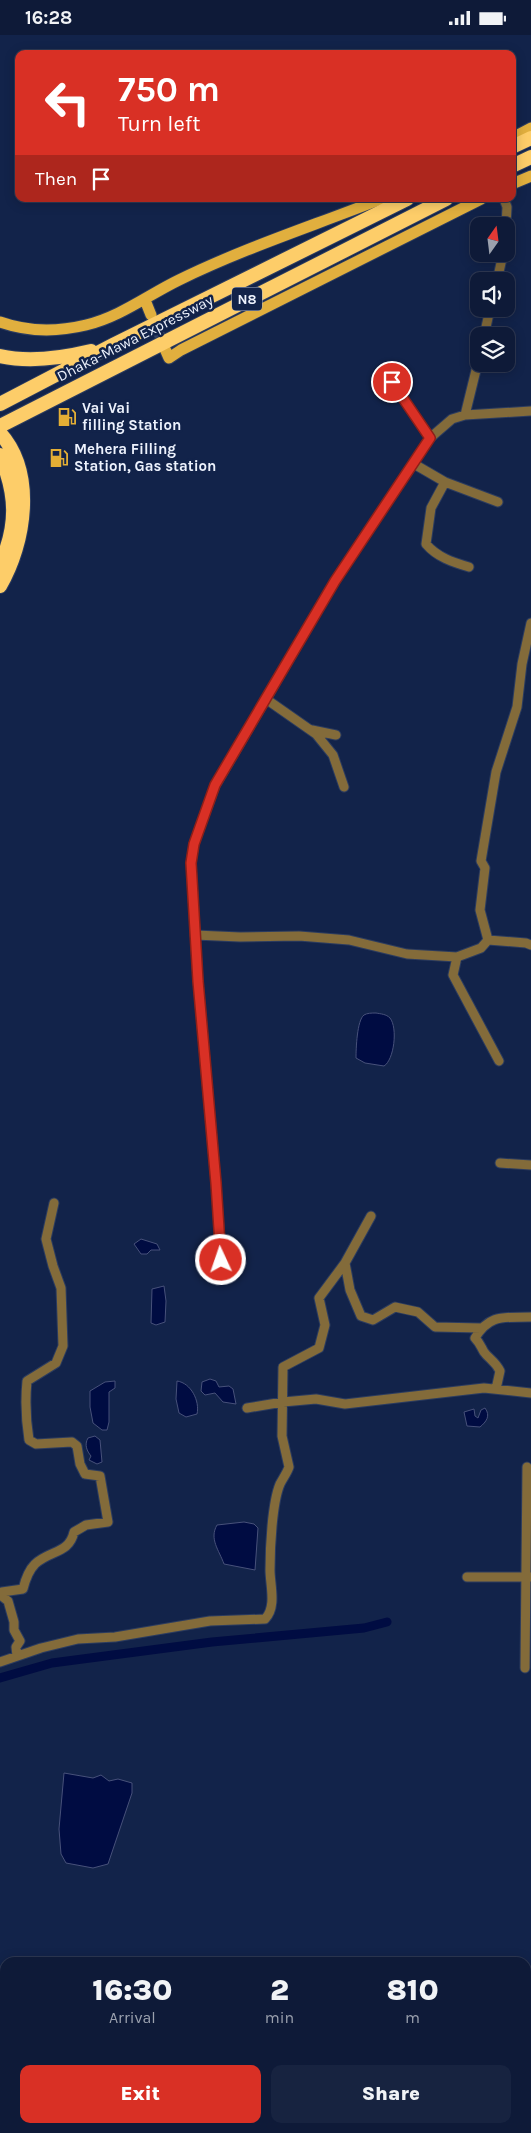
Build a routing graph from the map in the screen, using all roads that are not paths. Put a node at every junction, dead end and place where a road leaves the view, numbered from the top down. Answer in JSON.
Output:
{"nodes":[{"id":1,"x":531,"y":128,"type":"edge"},
{"id":2,"x":516,"y":136,"type":"edge"},
{"id":3,"x":531,"y":138,"type":"edge"},
{"id":4,"x":516,"y":145,"type":"edge"},
{"id":5,"x":531,"y":157,"type":"edge"},
{"id":6,"x":516,"y":164,"type":"edge"},
{"id":7,"x":531,"y":176,"type":"edge"},
{"id":8,"x":516,"y":182,"type":"edge"},
{"id":9,"x":373,"y":202,"type":"edge"},
{"id":10,"x":401,"y":202,"type":"edge"},
{"id":11,"x":440,"y":202,"type":"edge"},
{"id":12,"x":474,"y":202,"type":"edge"},
{"id":13,"x":505,"y":202,"type":"edge"},
{"id":14,"x":506,"y":217,"type":"edge"},
{"id":15,"x":145,"y":300,"type":"junction"},
{"id":16,"x":151,"y":315,"type":"tunnel mouth"},
{"id":17,"x":0,"y":322,"type":"edge"},
{"id":18,"x":113,"y":345,"type":"junction"},
{"id":19,"x":166,"y":349,"type":"dead end"},
{"id":20,"x":0,"y":356,"type":"edge"},
{"id":21,"x":475,"y":372,"type":"edge"},
{"id":22,"x":392,"y":382,"type":"dead end"},
{"id":23,"x":0,"y":404,"type":"edge"},
{"id":24,"x":531,"y":411,"type":"edge"},
{"id":25,"x":465,"y":415,"type":"junction"},
{"id":26,"x":0,"y":426,"type":"edge"},
{"id":27,"x":0,"y":433,"type":"edge"},
{"id":28,"x":430,"y":438,"type":"junction"},
{"id":29,"x":0,"y":455,"type":"edge"},
{"id":30,"x":414,"y":464,"type":"junction"},
{"id":31,"x":445,"y":482,"type":"junction"},
{"id":32,"x":498,"y":503,"type":"dead end"},
{"id":33,"x":0,"y":565,"type":"edge"},
{"id":34,"x":468,"y":567,"type":"dead end"},
{"id":35,"x":0,"y":586,"type":"edge"},
{"id":36,"x":531,"y":623,"type":"edge"},
{"id":37,"x":266,"y":699,"type":"junction"},
{"id":38,"x":309,"y":730,"type":"junction"},
{"id":39,"x":336,"y":735,"type":"dead end"},
{"id":40,"x":344,"y":787,"type":"dead end"},
{"id":41,"x":195,"y":935,"type":"junction"},
{"id":42,"x":488,"y":940,"type":"junction"},
{"id":43,"x":531,"y":945,"type":"edge"},
{"id":44,"x":457,"y":957,"type":"junction"},
{"id":45,"x":499,"y":1061,"type":"dead end"},
{"id":46,"x":500,"y":1163,"type":"dead end"},
{"id":47,"x":531,"y":1165,"type":"edge"},
{"id":48,"x":54,"y":1203,"type":"dead end"},
{"id":49,"x":371,"y":1216,"type":"dead end"},
{"id":50,"x":221,"y":1260,"type":"dead end"},
{"id":51,"x":345,"y":1263,"type":"junction"},
{"id":52,"x":531,"y":1317,"type":"edge"},
{"id":53,"x":481,"y":1329,"type":"junction"},
{"id":54,"x":496,"y":1389,"type":"junction"},
{"id":55,"x":531,"y":1393,"type":"edge"},
{"id":56,"x":282,"y":1401,"type":"junction"},
{"id":57,"x":247,"y":1408,"type":"dead end"},
{"id":58,"x":528,"y":1467,"type":"dead end"},
{"id":59,"x":467,"y":1577,"type":"dead end"},
{"id":60,"x":528,"y":1577,"type":"edge"},
{"id":61,"x":17,"y":1656,"type":"junction"},
{"id":62,"x":0,"y":1662,"type":"edge"},
{"id":63,"x":525,"y":1668,"type":"dead end"}],
"edges":[{"from":1,"to":2,"type":"main road"},
{"from":3,"to":4,"type":"highway"},
{"from":5,"to":6,"type":"highway"},
{"from":7,"to":8,"type":"main road"},
{"from":9,"to":15,"type":"main road"},
{"from":10,"to":18,"type":"highway","name":"Dhaka-Mawa Expressway","number":"N8"},
{"from":11,"to":26,"type":"highway","name":"Dhaka-Mawa Expressway","number":"N8"},
{"from":12,"to":19,"type":"main road"},
{"from":13,"to":14,"type":"street"},
{"from":15,"to":16,"type":"main road"},
{"from":15,"to":17,"type":"main road"},
{"from":18,"to":20,"type":"highway"},
{"from":18,"to":23,"type":"highway","name":"Dhaka-Mawa Expressway","number":"N8"},
{"from":21,"to":25,"type":"street"},
{"from":22,"to":28,"type":"street"},
{"from":24,"to":25,"type":"street"},
{"from":25,"to":28,"type":"street"},
{"from":27,"to":35,"type":"highway"},
{"from":28,"to":30,"type":"street"},
{"from":29,"to":33,"type":"highway"},
{"from":30,"to":31,"type":"street"},
{"from":30,"to":37,"type":"street"},
{"from":31,"to":32,"type":"street"},
{"from":31,"to":34,"type":"street"},
{"from":36,"to":42,"type":"street"},
{"from":37,"to":38,"type":"street"},
{"from":37,"to":41,"type":"street"},
{"from":38,"to":39,"type":"street"},
{"from":38,"to":40,"type":"street"},
{"from":41,"to":44,"type":"street"},
{"from":41,"to":50,"type":"street"},
{"from":42,"to":43,"type":"street"},
{"from":42,"to":44,"type":"street"},
{"from":44,"to":45,"type":"street"},
{"from":46,"to":47,"type":"street"},
{"from":48,"to":61,"type":"street"},
{"from":49,"to":51,"type":"street"},
{"from":51,"to":53,"type":"street"},
{"from":51,"to":56,"type":"street"},
{"from":52,"to":53,"type":"street"},
{"from":53,"to":54,"type":"street"},
{"from":54,"to":55,"type":"street"},
{"from":54,"to":56,"type":"street"},
{"from":56,"to":57,"type":"street"},
{"from":56,"to":61,"type":"street"},
{"from":58,"to":60,"type":"street"},
{"from":59,"to":60,"type":"street"},
{"from":60,"to":63,"type":"street"},
{"from":61,"to":62,"type":"street"}]}
